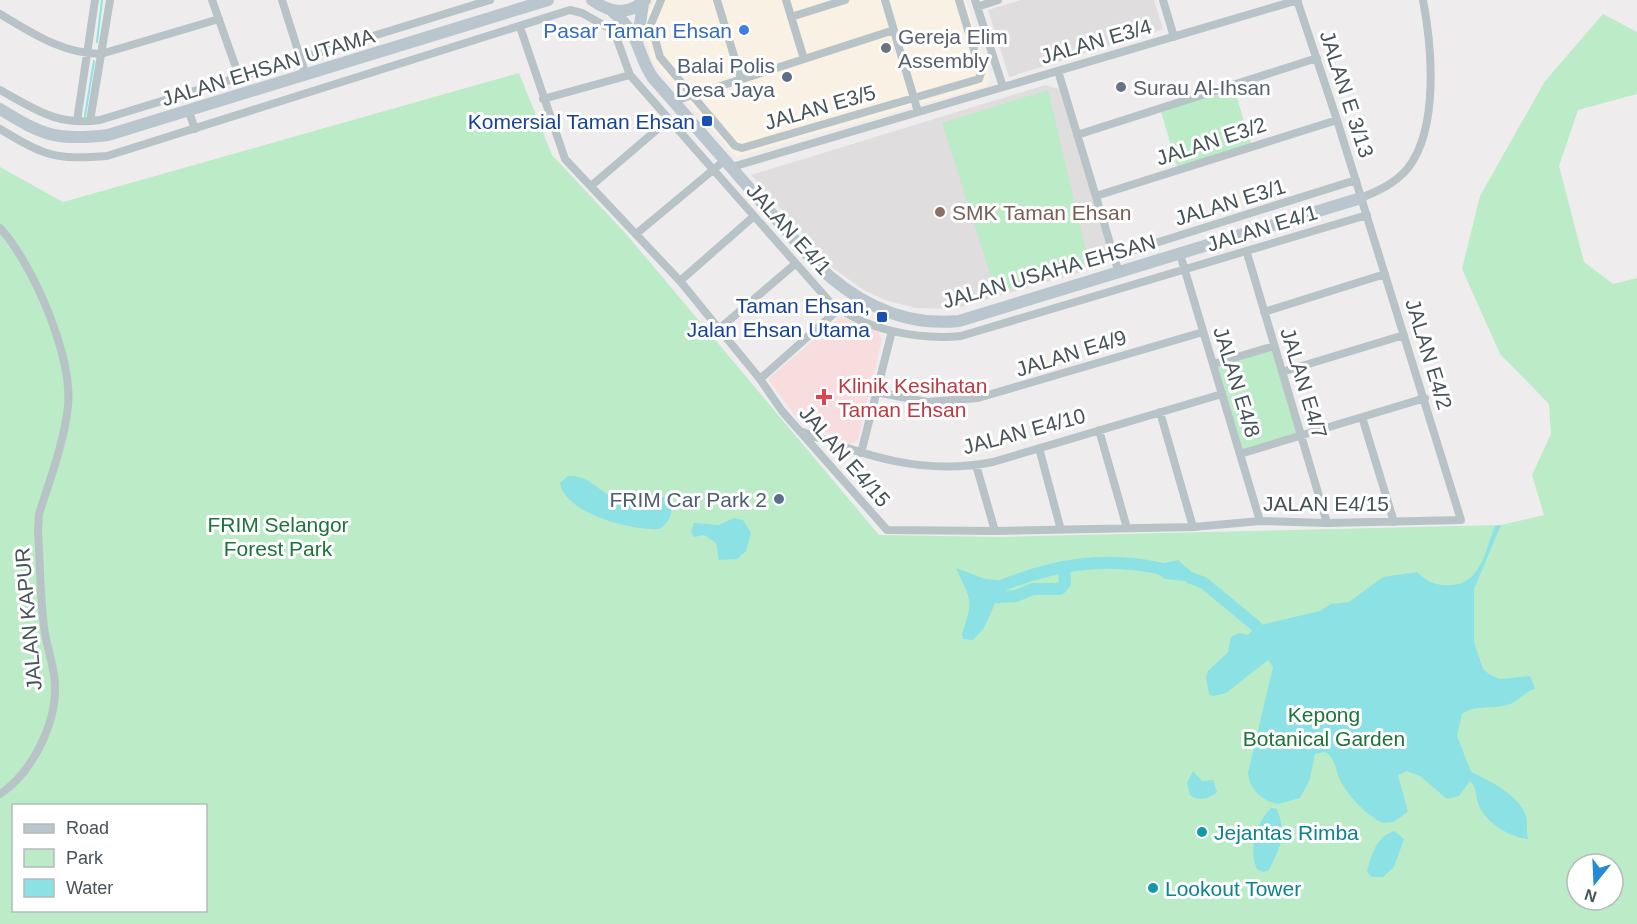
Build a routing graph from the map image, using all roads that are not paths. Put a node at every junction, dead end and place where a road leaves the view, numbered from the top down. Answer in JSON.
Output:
{"nodes":[{"id":1,"x":95,"y":0,"type":"edge"},
{"id":2,"x":110,"y":0,"type":"edge"},
{"id":3,"x":213,"y":0,"type":"edge"},
{"id":4,"x":282,"y":0,"type":"edge"},
{"id":5,"x":490,"y":0,"type":"edge"},
{"id":6,"x":548,"y":0,"type":"edge"},
{"id":7,"x":592,"y":0,"type":"edge"},
{"id":8,"x":661,"y":0,"type":"edge"},
{"id":9,"x":717,"y":0,"type":"edge"},
{"id":10,"x":786,"y":0,"type":"edge"},
{"id":11,"x":844,"y":0,"type":"edge"},
{"id":12,"x":885,"y":0,"type":"edge"},
{"id":13,"x":959,"y":0,"type":"edge"},
{"id":14,"x":998,"y":0,"type":"edge"},
{"id":15,"x":1163,"y":0,"type":"edge"},
{"id":16,"x":1298,"y":0,"type":"edge"},
{"id":17,"x":1423,"y":0,"type":"edge"},
{"id":18,"x":644,"y":1,"type":"edge"},
{"id":19,"x":976,"y":3,"type":"edge"},
{"id":20,"x":613,"y":12,"type":"junction"},
{"id":21,"x":0,"y":14,"type":"edge"},
{"id":22,"x":791,"y":17,"type":"junction"},
{"id":23,"x":219,"y":19,"type":"junction"},
{"id":24,"x":520,"y":27,"type":"junction"},
{"id":25,"x":894,"y":30,"type":"junction"},
{"id":26,"x":1174,"y":37,"type":"junction"},
{"id":27,"x":431,"y":38,"type":"junction"},
{"id":28,"x":638,"y":39,"type":"junction"},
{"id":29,"x":436,"y":52,"type":"junction"},
{"id":30,"x":87,"y":54,"type":"junction"},
{"id":31,"x":101,"y":54,"type":"junction"},
{"id":32,"x":1317,"y":58,"type":"junction"},
{"id":33,"x":804,"y":59,"type":"junction"},
{"id":34,"x":300,"y":60,"type":"junction"},
{"id":35,"x":1058,"y":71,"type":"junction"},
{"id":36,"x":630,"y":75,"type":"junction"},
{"id":37,"x":306,"y":76,"type":"junction"},
{"id":38,"x":240,"y":79,"type":"junction"},
{"id":39,"x":741,"y":80,"type":"junction"},
{"id":40,"x":1003,"y":87,"type":"junction"},
{"id":41,"x":0,"y":90,"type":"edge"},
{"id":42,"x":691,"y":95,"type":"junction"},
{"id":43,"x":543,"y":99,"type":"junction"},
{"id":44,"x":914,"y":99,"type":"junction"},
{"id":45,"x":674,"y":101,"type":"junction"},
{"id":46,"x":0,"y":110,"type":"edge"},
{"id":47,"x":189,"y":112,"type":"junction"},
{"id":48,"x":918,"y":112,"type":"junction"},
{"id":49,"x":1337,"y":120,"type":"junction"},
{"id":50,"x":77,"y":121,"type":"junction"},
{"id":51,"x":90,"y":121,"type":"junction"},
{"id":52,"x":667,"y":121,"type":"junction"},
{"id":53,"x":0,"y":129,"type":"edge"},
{"id":54,"x":195,"y":129,"type":"junction"},
{"id":55,"x":1077,"y":135,"type":"junction"},
{"id":56,"x":728,"y":164,"type":"junction"},
{"id":57,"x":711,"y":169,"type":"junction"},
{"id":58,"x":1356,"y":180,"type":"junction"},
{"id":59,"x":591,"y":186,"type":"junction"},
{"id":60,"x":1096,"y":196,"type":"junction"},
{"id":61,"x":1361,"y":198,"type":"junction"},
{"id":62,"x":1367,"y":214,"type":"junction"},
{"id":63,"x":753,"y":217,"type":"junction"},
{"id":64,"x":0,"y":228,"type":"edge"},
{"id":65,"x":636,"y":234,"type":"junction"},
{"id":66,"x":1246,"y":253,"type":"junction"},
{"id":67,"x":1180,"y":254,"type":"junction"},
{"id":68,"x":1114,"y":256,"type":"junction"},
{"id":69,"x":795,"y":264,"type":"junction"},
{"id":70,"x":1185,"y":271,"type":"junction"},
{"id":71,"x":1119,"y":273,"type":"junction"},
{"id":72,"x":1385,"y":273,"type":"junction"},
{"id":73,"x":680,"y":281,"type":"junction"},
{"id":74,"x":839,"y":309,"type":"junction"},
{"id":75,"x":1264,"y":312,"type":"junction"},
{"id":76,"x":959,"y":321,"type":"junction"},
{"id":77,"x":719,"y":329,"type":"junction"},
{"id":78,"x":892,"y":331,"type":"junction"},
{"id":79,"x":1203,"y":332,"type":"junction"},
{"id":80,"x":1404,"y":335,"type":"junction"},
{"id":81,"x":961,"y":336,"type":"junction"},
{"id":82,"x":1274,"y":346,"type":"junction"},
{"id":83,"x":1213,"y":364,"type":"junction"},
{"id":84,"x":1282,"y":372,"type":"junction"},
{"id":85,"x":760,"y":379,"type":"junction"},
{"id":86,"x":876,"y":392,"type":"junction"},
{"id":87,"x":1222,"y":394,"type":"junction"},
{"id":88,"x":1425,"y":398,"type":"junction"},
{"id":89,"x":1160,"y":412,"type":"junction"},
{"id":90,"x":1362,"y":417,"type":"junction"},
{"id":91,"x":1099,"y":430,"type":"junction"},
{"id":92,"x":799,"y":431,"type":"junction"},
{"id":93,"x":1301,"y":436,"type":"junction"},
{"id":94,"x":1039,"y":448,"type":"junction"},
{"id":95,"x":861,"y":453,"type":"junction"},
{"id":96,"x":1240,"y":454,"type":"junction"},
{"id":97,"x":976,"y":465,"type":"junction"},
{"id":98,"x":1461,"y":520,"type":"joint"},
{"id":99,"x":1260,"y":521,"type":"junction"},
{"id":100,"x":1394,"y":522,"type":"junction"},
{"id":101,"x":1327,"y":523,"type":"junction"},
{"id":102,"x":1193,"y":527,"type":"junction"},
{"id":103,"x":1127,"y":528,"type":"junction"},
{"id":104,"x":1061,"y":530,"type":"junction"},
{"id":105,"x":995,"y":531,"type":"junction"},
{"id":106,"x":0,"y":794,"type":"edge"}],
"edges":[{"from":1,"to":30,"type":"street"},
{"from":2,"to":31,"type":"street"},
{"from":3,"to":23,"type":"street"},
{"from":4,"to":34,"type":"street"},
{"from":5,"to":34,"type":"street"},
{"from":6,"to":27,"type":"street","name":"JALAN EHSAN UTAMA"},
{"from":7,"to":20,"type":"street","name":"JALAN USAHA EHSAN"},
{"from":8,"to":42,"type":"street"},
{"from":9,"to":39,"type":"street"},
{"from":10,"to":22,"type":"street"},
{"from":11,"to":22,"type":"street"},
{"from":12,"to":25,"type":"street"},
{"from":13,"to":44,"type":"street","name":"JALAN E3/5"},
{"from":14,"to":19,"type":"street"},
{"from":15,"to":26,"type":"street"},
{"from":16,"to":26,"type":"street","name":"JALAN E3/4"},
{"from":16,"to":32,"type":"street","name":"JALAN E 3/13"},
{"from":17,"to":61,"type":"street","name":"JALAN USAHA EHSAN"},
{"from":18,"to":20,"type":"street"},
{"from":18,"to":28,"type":"street","name":"JALAN USAHA EHSAN"},
{"from":19,"to":40,"type":"street"},
{"from":20,"to":28,"type":"street","name":"JALAN USAHA EHSAN"},
{"from":21,"to":30,"type":"street"},
{"from":22,"to":33,"type":"street"},
{"from":23,"to":31,"type":"street"},
{"from":23,"to":38,"type":"street"},
{"from":24,"to":29,"type":"street","name":"JALAN E4/1"},
{"from":24,"to":36,"type":"street","name":"JALAN E4/1"},
{"from":24,"to":43,"type":"street","name":"JALAN E4/15"},
{"from":25,"to":33,"type":"street"},
{"from":25,"to":44,"type":"street"},
{"from":26,"to":35,"type":"street","name":"JALAN E3/4"},
{"from":27,"to":29,"type":"street"},
{"from":27,"to":37,"type":"street","name":"JALAN EHSAN UTAMA"},
{"from":28,"to":45,"type":"street","name":"JALAN USAHA EHSAN"},
{"from":29,"to":54,"type":"street","name":"JALAN E4/1"},
{"from":30,"to":31,"type":"street"},
{"from":30,"to":50,"type":"street"},
{"from":31,"to":51,"type":"street"},
{"from":32,"to":49,"type":"street","name":"JALAN E 3/13"},
{"from":32,"to":55,"type":"street"},
{"from":33,"to":39,"type":"street"},
{"from":34,"to":37,"type":"street"},
{"from":34,"to":38,"type":"street"},
{"from":35,"to":40,"type":"street","name":"JALAN E3/4"},
{"from":35,"to":55,"type":"street"},
{"from":36,"to":43,"type":"street"},
{"from":36,"to":52,"type":"street","name":"JALAN E4/1"},
{"from":37,"to":47,"type":"street","name":"JALAN EHSAN UTAMA"},
{"from":38,"to":51,"type":"street"},
{"from":39,"to":42,"type":"street"},
{"from":40,"to":48,"type":"street","name":"JALAN E3/4"},
{"from":41,"to":50,"type":"street"},
{"from":42,"to":44,"type":"street","name":"JALAN E3/5"},
{"from":42,"to":45,"type":"street"},
{"from":43,"to":59,"type":"street","name":"JALAN E4/15"},
{"from":44,"to":48,"type":"street"},
{"from":45,"to":56,"type":"street","name":"JALAN USAHA EHSAN"},
{"from":46,"to":47,"type":"street","name":"JALAN EHSAN UTAMA"},
{"from":47,"to":54,"type":"street"},
{"from":48,"to":56,"type":"street","name":"JALAN E3/4"},
{"from":49,"to":58,"type":"street","name":"JALAN E 3/13"},
{"from":49,"to":60,"type":"street","name":"JALAN E3/2"},
{"from":50,"to":51,"type":"street"},
{"from":52,"to":57,"type":"street","name":"JALAN E4/1"},
{"from":52,"to":59,"type":"street"},
{"from":53,"to":54,"type":"street","name":"JALAN E4/1"},
{"from":55,"to":60,"type":"street"},
{"from":56,"to":57,"type":"street","name":"JALAN E3/4"},
{"from":56,"to":76,"type":"street","name":"JALAN USAHA EHSAN"},
{"from":57,"to":63,"type":"street","name":"JALAN E4/1"},
{"from":57,"to":65,"type":"street","name":"JALAN E3/4"},
{"from":58,"to":61,"type":"street","name":"JALAN E 3/13"},
{"from":58,"to":68,"type":"street","name":"JALAN E3/1"},
{"from":59,"to":65,"type":"street","name":"JALAN E4/15"},
{"from":60,"to":68,"type":"street"},
{"from":61,"to":62,"type":"street","name":"JALAN E4/2"},
{"from":61,"to":67,"type":"street","name":"JALAN USAHA EHSAN"},
{"from":62,"to":66,"type":"street","name":"JALAN E4/1"},
{"from":62,"to":72,"type":"street","name":"JALAN E4/2"},
{"from":63,"to":69,"type":"street","name":"JALAN E4/1"},
{"from":63,"to":73,"type":"street"},
{"from":64,"to":106,"type":"street","name":"JALAN KAPUR"},
{"from":65,"to":73,"type":"street","name":"JALAN E4/15"},
{"from":66,"to":70,"type":"street","name":"JALAN E4/1"},
{"from":66,"to":75,"type":"street","name":"JALAN E4/7"},
{"from":67,"to":70,"type":"street","name":"JALAN E4/8"},
{"from":67,"to":71,"type":"street","name":"JALAN USAHA EHSAN"},
{"from":68,"to":71,"type":"street"},
{"from":69,"to":74,"type":"street","name":"JALAN E4/1"},
{"from":69,"to":77,"type":"street"},
{"from":70,"to":79,"type":"street","name":"JALAN E4/8"},
{"from":70,"to":81,"type":"street","name":"JALAN E4/1"},
{"from":71,"to":76,"type":"street","name":"JALAN USAHA EHSAN"},
{"from":72,"to":75,"type":"street"},
{"from":72,"to":80,"type":"street","name":"JALAN E4/2"},
{"from":73,"to":77,"type":"street","name":"JALAN E4/15"},
{"from":74,"to":78,"type":"street","name":"JALAN E4/1"},
{"from":74,"to":85,"type":"street"},
{"from":75,"to":82,"type":"street","name":"JALAN E4/7"},
{"from":76,"to":81,"type":"street"},
{"from":77,"to":85,"type":"street","name":"JALAN E4/15"},
{"from":78,"to":81,"type":"street","name":"JALAN E4/1"},
{"from":78,"to":86,"type":"street"},
{"from":79,"to":83,"type":"street","name":"JALAN E4/8"},
{"from":79,"to":86,"type":"street","name":"JALAN E4/9"},
{"from":80,"to":84,"type":"street"},
{"from":80,"to":88,"type":"street","name":"JALAN E4/2"},
{"from":82,"to":83,"type":"street"},
{"from":82,"to":84,"type":"street","name":"JALAN E4/7"},
{"from":83,"to":87,"type":"street","name":"JALAN E4/8"},
{"from":84,"to":93,"type":"street","name":"JALAN E4/7"},
{"from":85,"to":92,"type":"street","name":"JALAN E4/15"},
{"from":86,"to":95,"type":"street"},
{"from":87,"to":89,"type":"street","name":"JALAN E4/10"},
{"from":87,"to":96,"type":"street","name":"JALAN E4/8"},
{"from":88,"to":90,"type":"street"},
{"from":88,"to":98,"type":"street","name":"JALAN E4/2"},
{"from":89,"to":91,"type":"street","name":"JALAN E4/10"},
{"from":89,"to":102,"type":"street"},
{"from":90,"to":93,"type":"street"},
{"from":90,"to":100,"type":"street"},
{"from":91,"to":94,"type":"street","name":"JALAN E4/10"},
{"from":91,"to":103,"type":"street"},
{"from":92,"to":95,"type":"street","name":"JALAN E4/10"},
{"from":92,"to":105,"type":"street","name":"JALAN E4/15"},
{"from":93,"to":96,"type":"street"},
{"from":93,"to":101,"type":"street","name":"JALAN E4/7"},
{"from":94,"to":97,"type":"street","name":"JALAN E4/10"},
{"from":94,"to":104,"type":"street"},
{"from":95,"to":97,"type":"street","name":"JALAN E4/10"},
{"from":96,"to":99,"type":"street","name":"JALAN E4/8"},
{"from":97,"to":105,"type":"street"},
{"from":98,"to":100,"type":"street","name":"JALAN E4/15"},
{"from":99,"to":101,"type":"street","name":"JALAN E4/15"},
{"from":99,"to":102,"type":"street","name":"JALAN E4/15"},
{"from":100,"to":101,"type":"street","name":"JALAN E4/15"},
{"from":102,"to":103,"type":"street","name":"JALAN E4/15"},
{"from":103,"to":104,"type":"street","name":"JALAN E4/15"},
{"from":104,"to":105,"type":"street","name":"JALAN E4/15"}]}
